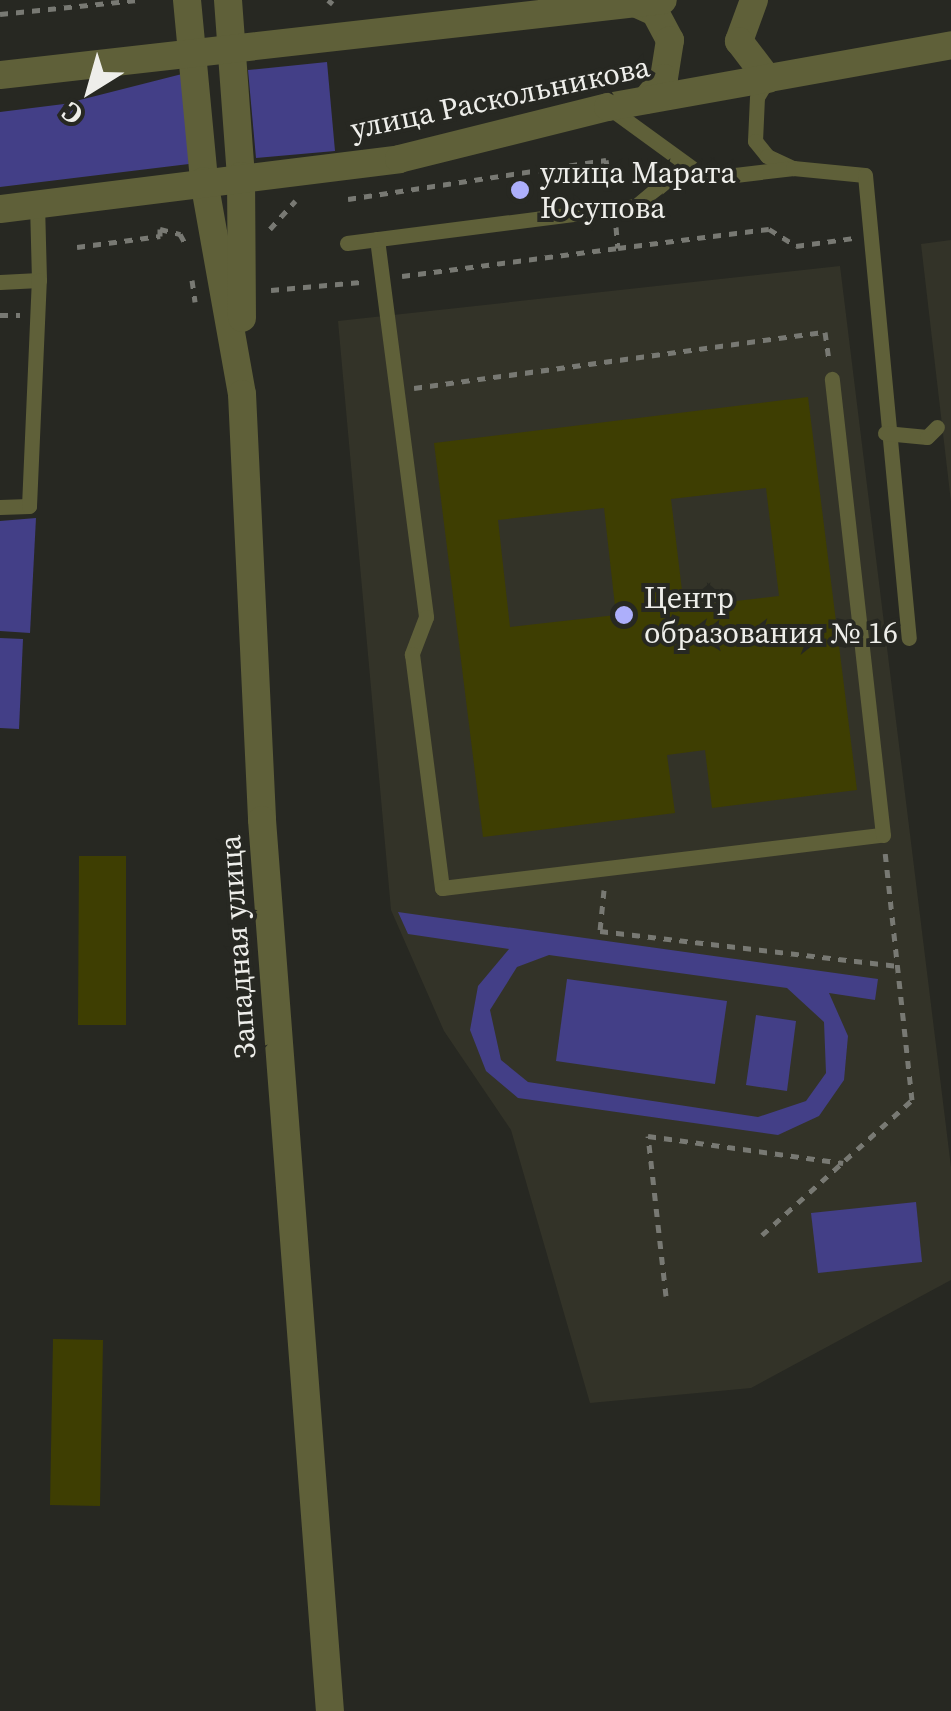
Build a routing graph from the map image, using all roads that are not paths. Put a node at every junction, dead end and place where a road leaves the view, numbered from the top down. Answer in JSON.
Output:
{"nodes":[{"id":1,"x":187,"y":0,"type":"edge"},
{"id":2,"x":228,"y":0,"type":"edge"},
{"id":3,"x":754,"y":0,"type":"edge"},
{"id":4,"x":650,"y":2,"type":"edge"},
{"id":5,"x":602,"y":3,"type":"edge"},
{"id":6,"x":231,"y":46,"type":"junction"},
{"id":7,"x":951,"y":46,"type":"edge"},
{"id":8,"x":192,"y":50,"type":"junction"},
{"id":9,"x":0,"y":75,"type":"edge"},
{"id":10,"x":768,"y":79,"type":"junction"},
{"id":11,"x":646,"y":100,"type":"junction"},
{"id":12,"x":608,"y":107,"type":"junction"},
{"id":13,"x":685,"y":165,"type":"junction"},
{"id":14,"x":793,"y":168,"type":"junction"},
{"id":15,"x":241,"y":176,"type":"junction"},
{"id":16,"x":204,"y":180,"type":"junction"},
{"id":17,"x":37,"y":205,"type":"junction"},
{"id":18,"x":0,"y":209,"type":"edge"},
{"id":19,"x":377,"y":239,"type":"junction"},
{"id":20,"x":347,"y":242,"type":"dead end"},
{"id":21,"x":39,"y":280,"type":"junction"},
{"id":22,"x":0,"y":282,"type":"edge"},
{"id":23,"x":832,"y":379,"type":"road end"},
{"id":24,"x":242,"y":394,"type":"junction"},
{"id":25,"x":937,"y":426,"type":"dead end"},
{"id":26,"x":885,"y":433,"type":"junction"},
{"id":27,"x":0,"y":507,"type":"edge"},
{"id":28,"x":909,"y":638,"type":"dead end"},
{"id":29,"x":330,"y":1711,"type":"edge"}],
"edges":[{"from":1,"to":8,"type":"street"},
{"from":2,"to":6,"type":"street"},
{"from":3,"to":10,"type":"street"},
{"from":4,"to":5,"type":"street"},
{"from":4,"to":11,"type":"street"},
{"from":5,"to":6,"type":"street"},
{"from":6,"to":8,"type":"street"},
{"from":6,"to":15,"type":"street"},
{"from":7,"to":10,"type":"street","name":"улица Раскольникова"},
{"from":8,"to":9,"type":"street"},
{"from":8,"to":16,"type":"street"},
{"from":10,"to":11,"type":"street","name":"улица Раскольникова"},
{"from":10,"to":14,"type":"lane"},
{"from":11,"to":12,"type":"street","name":"улица Раскольникова"},
{"from":12,"to":13,"type":"lane"},
{"from":12,"to":15,"type":"street","name":"улица Раскольникова"},
{"from":13,"to":14,"type":"lane"},
{"from":13,"to":19,"type":"lane"},
{"from":14,"to":26,"type":"lane"},
{"from":15,"to":16,"type":"street","name":"улица Раскольникова"},
{"from":15,"to":24,"type":"street"},
{"from":16,"to":17,"type":"street","name":"улица Раскольникова"},
{"from":16,"to":24,"type":"street","name":"Западная улица"},
{"from":17,"to":18,"type":"street","name":"улица Раскольникова"},
{"from":17,"to":21,"type":"lane"},
{"from":19,"to":20,"type":"lane"},
{"from":19,"to":23,"type":"lane"},
{"from":21,"to":22,"type":"lane"},
{"from":21,"to":27,"type":"lane"},
{"from":24,"to":29,"type":"street","name":"Западная улица"},
{"from":25,"to":26,"type":"lane"},
{"from":26,"to":28,"type":"lane"}]}
